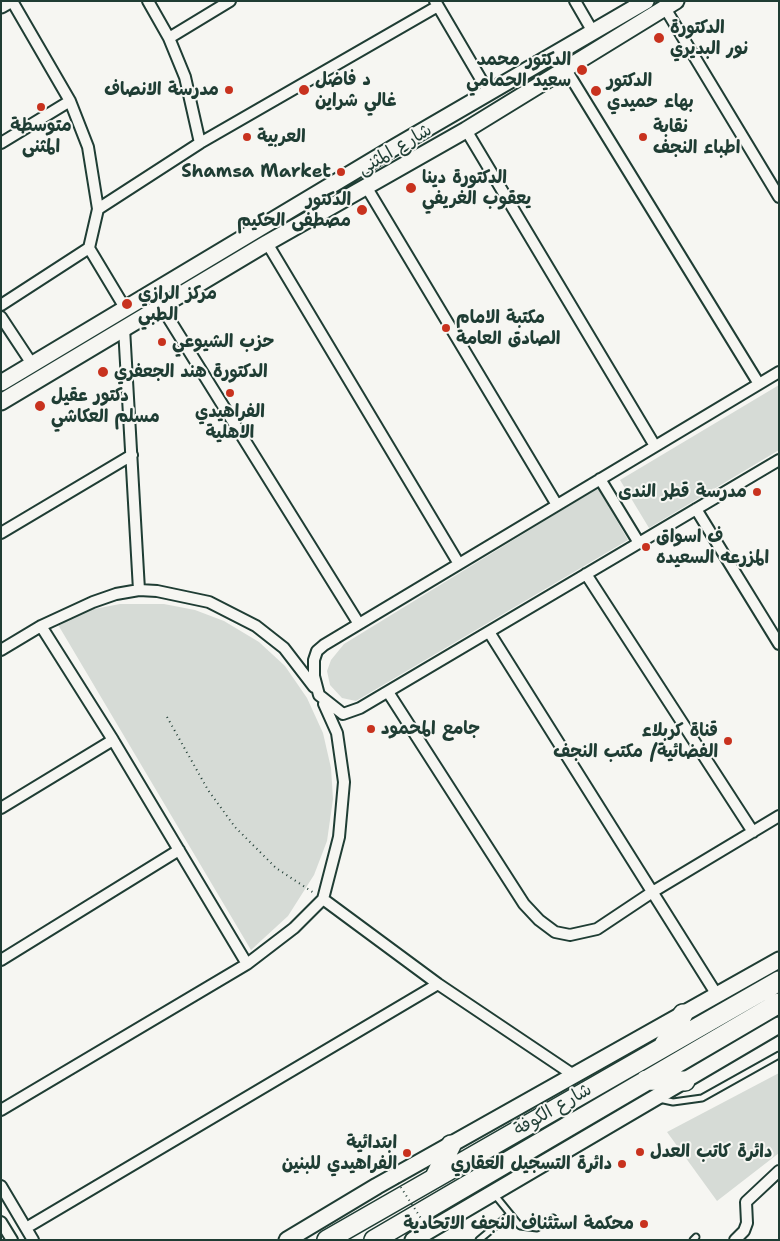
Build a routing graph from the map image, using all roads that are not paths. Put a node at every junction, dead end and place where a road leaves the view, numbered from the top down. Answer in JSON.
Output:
{"nodes":[{"id":1,"x":8,"y":1,"type":"edge"},
{"id":2,"x":12,"y":1,"type":"edge"},
{"id":3,"x":148,"y":1,"type":"edge"},
{"id":4,"x":230,"y":1,"type":"edge"},
{"id":5,"x":575,"y":1,"type":"edge"},
{"id":6,"x":646,"y":1,"type":"edge"},
{"id":7,"x":437,"y":4,"type":"edge"},
{"id":8,"x":1,"y":5,"type":"edge"},
{"id":9,"x":671,"y":5,"type":"edge"},
{"id":10,"x":594,"y":32,"type":"junction"},
{"id":11,"x":169,"y":38,"type":"junction"},
{"id":12,"x":565,"y":68,"type":"junction"},
{"id":13,"x":489,"y":93,"type":"junction"},
{"id":14,"x":70,"y":101,"type":"junction"},
{"id":15,"x":466,"y":130,"type":"junction"},
{"id":16,"x":418,"y":133,"type":"junction"},
{"id":17,"x":1,"y":143,"type":"edge"},
{"id":18,"x":200,"y":143,"type":"junction"},
{"id":19,"x":395,"y":147,"type":"junction"},
{"id":20,"x":432,"y":149,"type":"junction"},
{"id":21,"x":406,"y":164,"type":"junction"},
{"id":22,"x":368,"y":188,"type":"junction"},
{"id":23,"x":779,"y":197,"type":"edge"},
{"id":24,"x":98,"y":209,"type":"junction"},
{"id":25,"x":267,"y":243,"type":"junction"},
{"id":26,"x":89,"y":248,"type":"junction"},
{"id":27,"x":1,"y":305,"type":"edge"},
{"id":28,"x":161,"y":306,"type":"junction"},
{"id":29,"x":125,"y":308,"type":"junction"},
{"id":30,"x":1,"y":317,"type":"edge"},
{"id":31,"x":124,"y":328,"type":"junction"},
{"id":32,"x":82,"y":334,"type":"junction"},
{"id":33,"x":62,"y":346,"type":"junction"},
{"id":34,"x":92,"y":347,"type":"junction"},
{"id":35,"x":72,"y":359,"type":"junction"},
{"id":36,"x":32,"y":364,"type":"junction"},
{"id":37,"x":779,"y":372,"type":"edge"},
{"id":38,"x":1,"y":383,"type":"edge"},
{"id":39,"x":759,"y":384,"type":"junction"},
{"id":40,"x":1,"y":402,"type":"edge"},
{"id":41,"x":655,"y":446,"type":"junction"},
{"id":42,"x":132,"y":455,"type":"junction"},
{"id":43,"x":779,"y":460,"type":"edge"},
{"id":44,"x":600,"y":479,"type":"junction"},
{"id":45,"x":557,"y":505,"type":"junction"},
{"id":46,"x":696,"y":509,"type":"junction"},
{"id":47,"x":1,"y":533,"type":"edge"},
{"id":48,"x":639,"y":543,"type":"junction"},
{"id":49,"x":459,"y":564,"type":"junction"},
{"id":50,"x":586,"y":574,"type":"junction"},
{"id":51,"x":138,"y":590,"type":"junction"},
{"id":52,"x":359,"y":624,"type":"junction"},
{"id":53,"x":41,"y":626,"type":"junction"},
{"id":54,"x":489,"y":632,"type":"junction"},
{"id":55,"x":779,"y":644,"type":"edge"},
{"id":56,"x":1,"y":650,"type":"edge"},
{"id":57,"x":388,"y":692,"type":"junction"},
{"id":58,"x":319,"y":695,"type":"junction"},
{"id":59,"x":113,"y":740,"type":"junction"},
{"id":60,"x":1,"y":808,"type":"edge"},
{"id":61,"x":779,"y":816,"type":"edge"},
{"id":62,"x":753,"y":832,"type":"junction"},
{"id":63,"x":179,"y":850,"type":"junction"},
{"id":64,"x":654,"y":891,"type":"junction"},
{"id":65,"x":322,"y":898,"type":"junction"},
{"id":66,"x":1,"y":960,"type":"edge"},
{"id":67,"x":779,"y":960,"type":"edge"},
{"id":68,"x":247,"y":964,"type":"junction"},
{"id":69,"x":779,"y":981,"type":"edge"},
{"id":70,"x":438,"y":984,"type":"junction"},
{"id":71,"x":718,"y":995,"type":"junction"},
{"id":72,"x":779,"y":1003,"type":"edge"},
{"id":73,"x":683,"y":1014,"type":"junction"},
{"id":74,"x":779,"y":1025,"type":"edge"},
{"id":75,"x":662,"y":1048,"type":"junction"},
{"id":76,"x":779,"y":1055,"type":"edge"},
{"id":77,"x":575,"y":1076,"type":"junction"},
{"id":78,"x":645,"y":1080,"type":"junction"},
{"id":79,"x":684,"y":1081,"type":"junction"},
{"id":80,"x":655,"y":1098,"type":"junction"},
{"id":81,"x":1,"y":1110,"type":"edge"},
{"id":82,"x":451,"y":1145,"type":"junction"},
{"id":83,"x":779,"y":1171,"type":"edge"},
{"id":84,"x":435,"y":1177,"type":"junction"},
{"id":85,"x":1,"y":1186,"type":"edge"},
{"id":86,"x":493,"y":1193,"type":"junction"},
{"id":87,"x":509,"y":1215,"type":"junction"},
{"id":88,"x":553,"y":1218,"type":"dead end"},
{"id":89,"x":1,"y":1222,"type":"edge"},
{"id":90,"x":26,"y":1228,"type":"junction"},
{"id":91,"x":12,"y":1240,"type":"edge"},
{"id":92,"x":33,"y":1240,"type":"edge"},
{"id":93,"x":287,"y":1240,"type":"edge"},
{"id":94,"x":328,"y":1240,"type":"edge"},
{"id":95,"x":374,"y":1240,"type":"edge"},
{"id":96,"x":413,"y":1240,"type":"edge"},
{"id":97,"x":479,"y":1240,"type":"edge"},
{"id":98,"x":736,"y":1240,"type":"edge"}],
"edges":[{"from":1,"to":8,"type":"main road"},
{"from":2,"to":14,"type":"street"},
{"from":3,"to":11,"type":"street"},
{"from":4,"to":11,"type":"street"},
{"from":5,"to":10,"type":"street"},
{"from":6,"to":10,"type":"main road","name":"شارع المثنى"},
{"from":7,"to":13,"type":"street"},
{"from":7,"to":18,"type":"street"},
{"from":9,"to":12,"type":"main road","name":"شارع المثنى"},
{"from":9,"to":23,"type":"street"},
{"from":10,"to":13,"type":"main road","name":"شارع المثنى"},
{"from":11,"to":18,"type":"street"},
{"from":12,"to":15,"type":"main road","name":"شارع المثنى"},
{"from":12,"to":39,"type":"street"},
{"from":13,"to":16,"type":"main road","name":"شارع المثنى"},
{"from":14,"to":17,"type":"street"},
{"from":14,"to":24,"type":"street"},
{"from":15,"to":20,"type":"main road","name":"شارع المثنى"},
{"from":15,"to":41,"type":"street"},
{"from":16,"to":19,"type":"main road","name":"شارع المثنى"},
{"from":16,"to":20,"type":"main road"},
{"from":18,"to":24,"type":"street"},
{"from":19,"to":21,"type":"main road"},
{"from":19,"to":29,"type":"main road","name":"شارع المثنى"},
{"from":20,"to":21,"type":"main road","name":"شارع المثنى"},
{"from":21,"to":22,"type":"main road","name":"شارع المثنى"},
{"from":22,"to":25,"type":"main road","name":"شارع المثنى"},
{"from":22,"to":45,"type":"street"},
{"from":24,"to":26,"type":"street"},
{"from":25,"to":28,"type":"main road","name":"شارع المثنى"},
{"from":25,"to":49,"type":"street"},
{"from":26,"to":27,"type":"street"},
{"from":26,"to":29,"type":"street"},
{"from":28,"to":31,"type":"main road","name":"شارع المثنى"},
{"from":28,"to":52,"type":"street"},
{"from":29,"to":32,"type":"main road","name":"شارع المثنى"},
{"from":30,"to":36,"type":"street"},
{"from":31,"to":34,"type":"main road","name":"شارع المثنى"},
{"from":31,"to":42,"type":"street"},
{"from":32,"to":33,"type":"main road","name":"شارع المثنى"},
{"from":32,"to":34,"type":"main road"},
{"from":33,"to":35,"type":"main road"},
{"from":33,"to":36,"type":"main road","name":"شارع المثنى"},
{"from":34,"to":35,"type":"main road","name":"شارع المثنى"},
{"from":35,"to":40,"type":"main road","name":"شارع المثنى"},
{"from":36,"to":38,"type":"main road","name":"شارع المثنى"},
{"from":37,"to":39,"type":"street"},
{"from":39,"to":41,"type":"street"},
{"from":41,"to":44,"type":"street"},
{"from":42,"to":47,"type":"street"},
{"from":42,"to":51,"type":"street"},
{"from":43,"to":46,"type":"street"},
{"from":44,"to":45,"type":"street"},
{"from":44,"to":48,"type":"street"},
{"from":45,"to":49,"type":"street"},
{"from":46,"to":48,"type":"street"},
{"from":46,"to":55,"type":"street"},
{"from":48,"to":50,"type":"street"},
{"from":49,"to":52,"type":"street"},
{"from":50,"to":54,"type":"street"},
{"from":50,"to":62,"type":"street"},
{"from":51,"to":53,"type":"street"},
{"from":51,"to":58,"type":"street"},
{"from":52,"to":58,"type":"street"},
{"from":53,"to":56,"type":"street"},
{"from":53,"to":59,"type":"street"},
{"from":54,"to":57,"type":"street"},
{"from":54,"to":64,"type":"street"},
{"from":57,"to":58,"type":"street"},
{"from":57,"to":64,"type":"street"},
{"from":58,"to":65,"type":"street"},
{"from":59,"to":60,"type":"street"},
{"from":59,"to":63,"type":"street"},
{"from":61,"to":62,"type":"street"},
{"from":62,"to":64,"type":"street"},
{"from":63,"to":66,"type":"street"},
{"from":63,"to":68,"type":"street"},
{"from":64,"to":71,"type":"street"},
{"from":65,"to":68,"type":"street"},
{"from":65,"to":70,"type":"street"},
{"from":67,"to":71,"type":"main road"},
{"from":68,"to":81,"type":"street"},
{"from":69,"to":75,"type":"highway","name":"شارع الكوفة"},
{"from":70,"to":77,"type":"street"},
{"from":70,"to":90,"type":"street"},
{"from":71,"to":73,"type":"main road"},
{"from":72,"to":78,"type":"highway","name":"شارع الكوفة"},
{"from":73,"to":75,"type":"highway"},
{"from":73,"to":77,"type":"main road"},
{"from":74,"to":79,"type":"main road"},
{"from":75,"to":84,"type":"highway","name":"شارع الكوفة"},
{"from":76,"to":80,"type":"lane"},
{"from":77,"to":82,"type":"main road"},
{"from":78,"to":79,"type":"highway"},
{"from":78,"to":95,"type":"highway","name":"شارع الكوفة"},
{"from":79,"to":80,"type":"main road"},
{"from":80,"to":86,"type":"main road"},
{"from":82,"to":84,"type":"highway"},
{"from":82,"to":93,"type":"main road"},
{"from":83,"to":98,"type":"street"},
{"from":84,"to":94,"type":"highway","name":"شارع الكوفة"},
{"from":85,"to":90,"type":"street"},
{"from":86,"to":87,"type":"lane"},
{"from":86,"to":96,"type":"main road"},
{"from":87,"to":88,"type":"lane"},
{"from":87,"to":97,"type":"lane"},
{"from":89,"to":91,"type":"street"},
{"from":90,"to":92,"type":"street"}]}
